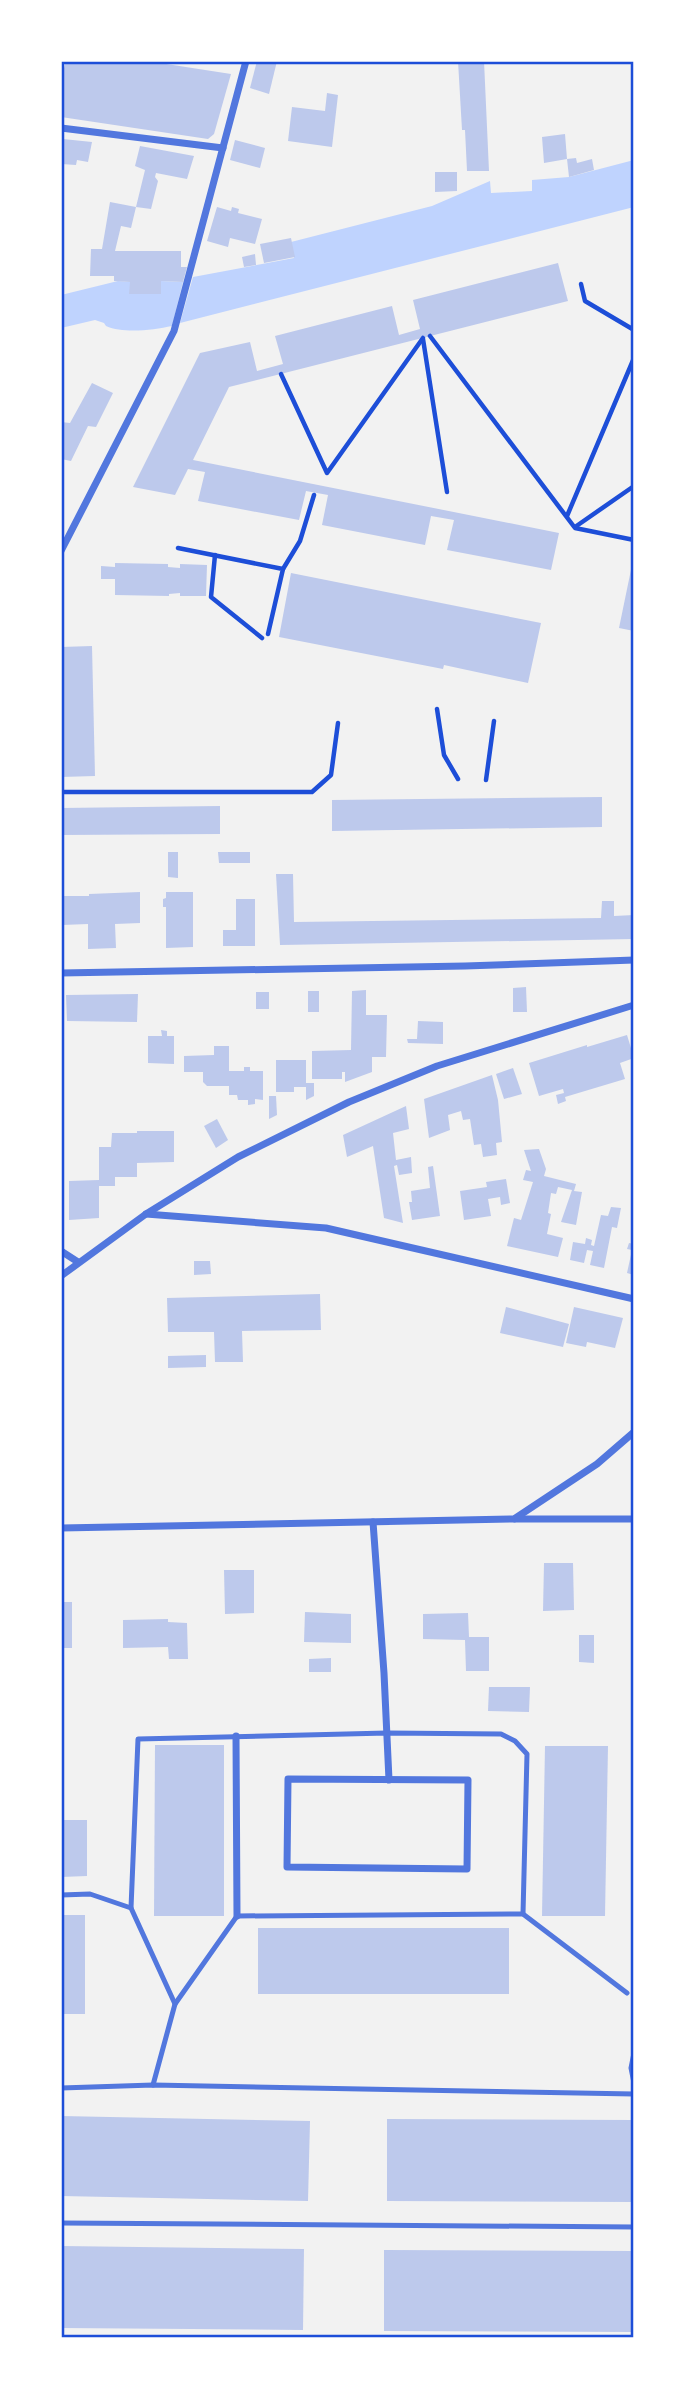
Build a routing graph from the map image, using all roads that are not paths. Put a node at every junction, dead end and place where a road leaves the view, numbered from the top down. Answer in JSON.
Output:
{"nodes":[{"id":1,"x":246,"y":61,"type":"edge"},
{"id":2,"x":61,"y":128,"type":"edge"},
{"id":3,"x":223,"y":148,"type":"junction"},
{"id":4,"x":61,"y":551,"type":"edge"},
{"id":5,"x":634,"y":960,"type":"edge"},
{"id":6,"x":61,"y":973,"type":"edge"},
{"id":7,"x":634,"y":1005,"type":"edge"},
{"id":8,"x":146,"y":1214,"type":"junction"},
{"id":9,"x":61,"y":1251,"type":"edge"},
{"id":10,"x":78,"y":1262,"type":"junction"},
{"id":11,"x":61,"y":1276,"type":"edge"},
{"id":12,"x":634,"y":1299,"type":"edge"},
{"id":13,"x":634,"y":1432,"type":"edge"},
{"id":14,"x":514,"y":1519,"type":"junction"},
{"id":15,"x":634,"y":1519,"type":"edge"},
{"id":16,"x":373,"y":1522,"type":"junction"},
{"id":17,"x":61,"y":1528,"type":"edge"},
{"id":18,"x":387,"y":1732,"type":"junction"},
{"id":19,"x":236,"y":1736,"type":"junction"},
{"id":20,"x":389,"y":1780,"type":"junction"},
{"id":21,"x":61,"y":1895,"type":"edge"},
{"id":22,"x":131,"y":1908,"type":"junction"},
{"id":23,"x":523,"y":1914,"type":"junction"},
{"id":24,"x":237,"y":1916,"type":"junction"},
{"id":25,"x":627,"y":1993,"type":"dead end"},
{"id":26,"x":175,"y":2004,"type":"junction"},
{"id":27,"x":634,"y":2053,"type":"edge"},
{"id":28,"x":634,"y":2083,"type":"edge"},
{"id":29,"x":153,"y":2085,"type":"junction"},
{"id":30,"x":61,"y":2088,"type":"edge"},
{"id":31,"x":634,"y":2094,"type":"edge"},
{"id":32,"x":61,"y":2223,"type":"edge"},
{"id":33,"x":634,"y":2227,"type":"edge"}],
"edges":[{"from":1,"to":3,"type":"street"},
{"from":2,"to":3,"type":"street"},
{"from":3,"to":4,"type":"street"},
{"from":5,"to":6,"type":"street"},
{"from":7,"to":8,"type":"street"},
{"from":8,"to":10,"type":"street"},
{"from":8,"to":12,"type":"street"},
{"from":9,"to":10,"type":"street"},
{"from":10,"to":11,"type":"street"},
{"from":13,"to":14,"type":"street"},
{"from":14,"to":15,"type":"street"},
{"from":14,"to":16,"type":"street"},
{"from":16,"to":17,"type":"street"},
{"from":16,"to":18,"type":"street"},
{"from":18,"to":19,"type":"lane"},
{"from":18,"to":20,"type":"street"},
{"from":18,"to":23,"type":"lane"},
{"from":19,"to":22,"type":"lane"},
{"from":19,"to":24,"type":"street"},
{"from":20,"to":20,"type":"street"},
{"from":21,"to":22,"type":"lane"},
{"from":22,"to":26,"type":"lane"},
{"from":23,"to":24,"type":"lane"},
{"from":23,"to":25,"type":"lane"},
{"from":24,"to":26,"type":"lane"},
{"from":26,"to":29,"type":"lane"},
{"from":27,"to":28,"type":"lane"},
{"from":29,"to":30,"type":"lane"},
{"from":29,"to":31,"type":"lane"},
{"from":32,"to":33,"type":"lane"}]}
